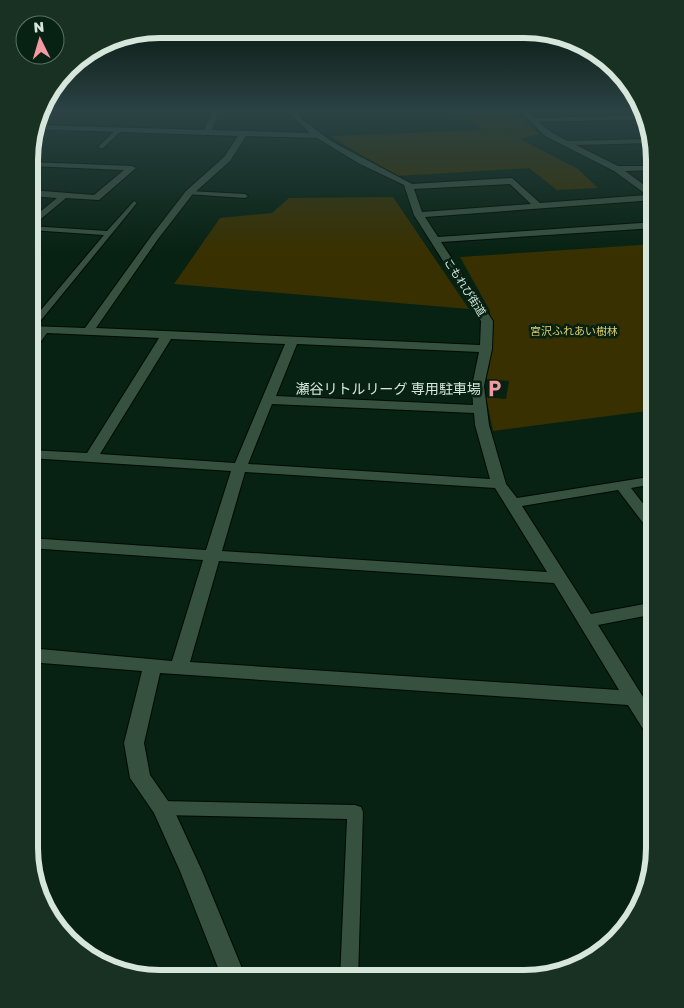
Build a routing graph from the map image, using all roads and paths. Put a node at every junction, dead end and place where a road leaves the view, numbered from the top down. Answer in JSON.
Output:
{"nodes":[{"id":1,"x":227,"y":159,"type":"edge"},
{"id":2,"x":361,"y":159,"type":"edge"},
{"id":3,"x":597,"y":159,"type":"edge"},
{"id":4,"x":38,"y":164,"type":"edge"},
{"id":5,"x":646,"y":168,"type":"edge"},
{"id":6,"x":617,"y":169,"type":"junction"},
{"id":7,"x":410,"y":187,"type":"junction"},
{"id":8,"x":646,"y":190,"type":"edge"},
{"id":9,"x":189,"y":193,"type":"junction"},
{"id":10,"x":38,"y":194,"type":"edge"},
{"id":11,"x":64,"y":196,"type":"junction"},
{"id":12,"x":245,"y":196,"type":"dead end"},
{"id":13,"x":646,"y":198,"type":"edge"},
{"id":14,"x":134,"y":203,"type":"dead end"},
{"id":15,"x":538,"y":206,"type":"junction"},
{"id":16,"x":419,"y":215,"type":"junction"},
{"id":17,"x":38,"y":220,"type":"edge"},
{"id":18,"x":646,"y":226,"type":"edge"},
{"id":19,"x":38,"y":228,"type":"edge"},
{"id":20,"x":109,"y":233,"type":"junction"},
{"id":21,"x":435,"y":240,"type":"junction"},
{"id":22,"x":38,"y":319,"type":"edge"},
{"id":23,"x":38,"y":330,"type":"edge"},
{"id":24,"x":43,"y":330,"type":"junction"},
{"id":25,"x":88,"y":332,"type":"junction"},
{"id":26,"x":167,"y":335,"type":"junction"},
{"id":27,"x":38,"y":337,"type":"edge"},
{"id":28,"x":292,"y":341,"type":"junction"},
{"id":29,"x":486,"y":349,"type":"junction"},
{"id":30,"x":268,"y":400,"type":"junction"},
{"id":31,"x":481,"y":417,"type":"junction"},
{"id":32,"x":38,"y":455,"type":"edge"},
{"id":33,"x":91,"y":458,"type":"junction"},
{"id":34,"x":240,"y":467,"type":"junction"},
{"id":35,"x":646,"y":481,"type":"edge"},
{"id":36,"x":499,"y":484,"type":"junction"},
{"id":37,"x":621,"y":484,"type":"junction"},
{"id":38,"x":513,"y":503,"type":"junction"},
{"id":39,"x":646,"y":517,"type":"edge"},
{"id":40,"x":38,"y":543,"type":"edge"},
{"id":41,"x":212,"y":555,"type":"junction"},
{"id":42,"x":560,"y":578,"type":"junction"},
{"id":43,"x":646,"y":610,"type":"edge"},
{"id":44,"x":586,"y":621,"type":"junction"},
{"id":45,"x":38,"y":656,"type":"edge"},
{"id":46,"x":152,"y":666,"type":"junction"},
{"id":47,"x":179,"y":668,"type":"junction"},
{"id":48,"x":634,"y":698,"type":"junction"},
{"id":49,"x":646,"y":717,"type":"edge"},
{"id":50,"x":162,"y":808,"type":"junction"},
{"id":51,"x":231,"y":970,"type":"edge"},
{"id":52,"x":349,"y":970,"type":"edge"}],
"edges":[{"from":1,"to":9,"type":"street"},
{"from":2,"to":7,"type":"street"},
{"from":3,"to":6,"type":"street"},
{"from":4,"to":11,"type":"street"},
{"from":5,"to":6,"type":"street"},
{"from":6,"to":8,"type":"street"},
{"from":7,"to":15,"type":"street"},
{"from":7,"to":16,"type":"street","name":"こもれび街道"},
{"from":9,"to":12,"type":"lane"},
{"from":9,"to":25,"type":"street"},
{"from":10,"to":11,"type":"street"},
{"from":11,"to":17,"type":"street"},
{"from":13,"to":15,"type":"street"},
{"from":14,"to":20,"type":"lane"},
{"from":15,"to":16,"type":"street"},
{"from":16,"to":21,"type":"street","name":"こもれび街道"},
{"from":18,"to":21,"type":"street"},
{"from":19,"to":20,"type":"lane"},
{"from":20,"to":22,"type":"lane"},
{"from":21,"to":29,"type":"street","name":"こもれび街道"},
{"from":23,"to":24,"type":"street"},
{"from":24,"to":25,"type":"street"},
{"from":24,"to":27,"type":"street"},
{"from":25,"to":26,"type":"street"},
{"from":26,"to":28,"type":"street"},
{"from":26,"to":33,"type":"street"},
{"from":28,"to":29,"type":"street"},
{"from":28,"to":30,"type":"street"},
{"from":29,"to":31,"type":"street","name":"こもれび街道"},
{"from":30,"to":31,"type":"street"},
{"from":30,"to":34,"type":"street"},
{"from":31,"to":36,"type":"street","name":"こもれび街道"},
{"from":32,"to":33,"type":"street"},
{"from":33,"to":34,"type":"street"},
{"from":34,"to":36,"type":"street"},
{"from":34,"to":41,"type":"street"},
{"from":35,"to":37,"type":"street"},
{"from":36,"to":38,"type":"street"},
{"from":37,"to":38,"type":"street"},
{"from":37,"to":39,"type":"street"},
{"from":38,"to":42,"type":"street"},
{"from":40,"to":41,"type":"street"},
{"from":41,"to":42,"type":"street"},
{"from":41,"to":47,"type":"street"},
{"from":42,"to":44,"type":"street"},
{"from":43,"to":44,"type":"street"},
{"from":44,"to":48,"type":"street"},
{"from":45,"to":46,"type":"street"},
{"from":46,"to":47,"type":"street"},
{"from":46,"to":50,"type":"street"},
{"from":47,"to":48,"type":"street"},
{"from":48,"to":49,"type":"street"},
{"from":50,"to":51,"type":"street"},
{"from":50,"to":52,"type":"lane"}]}
